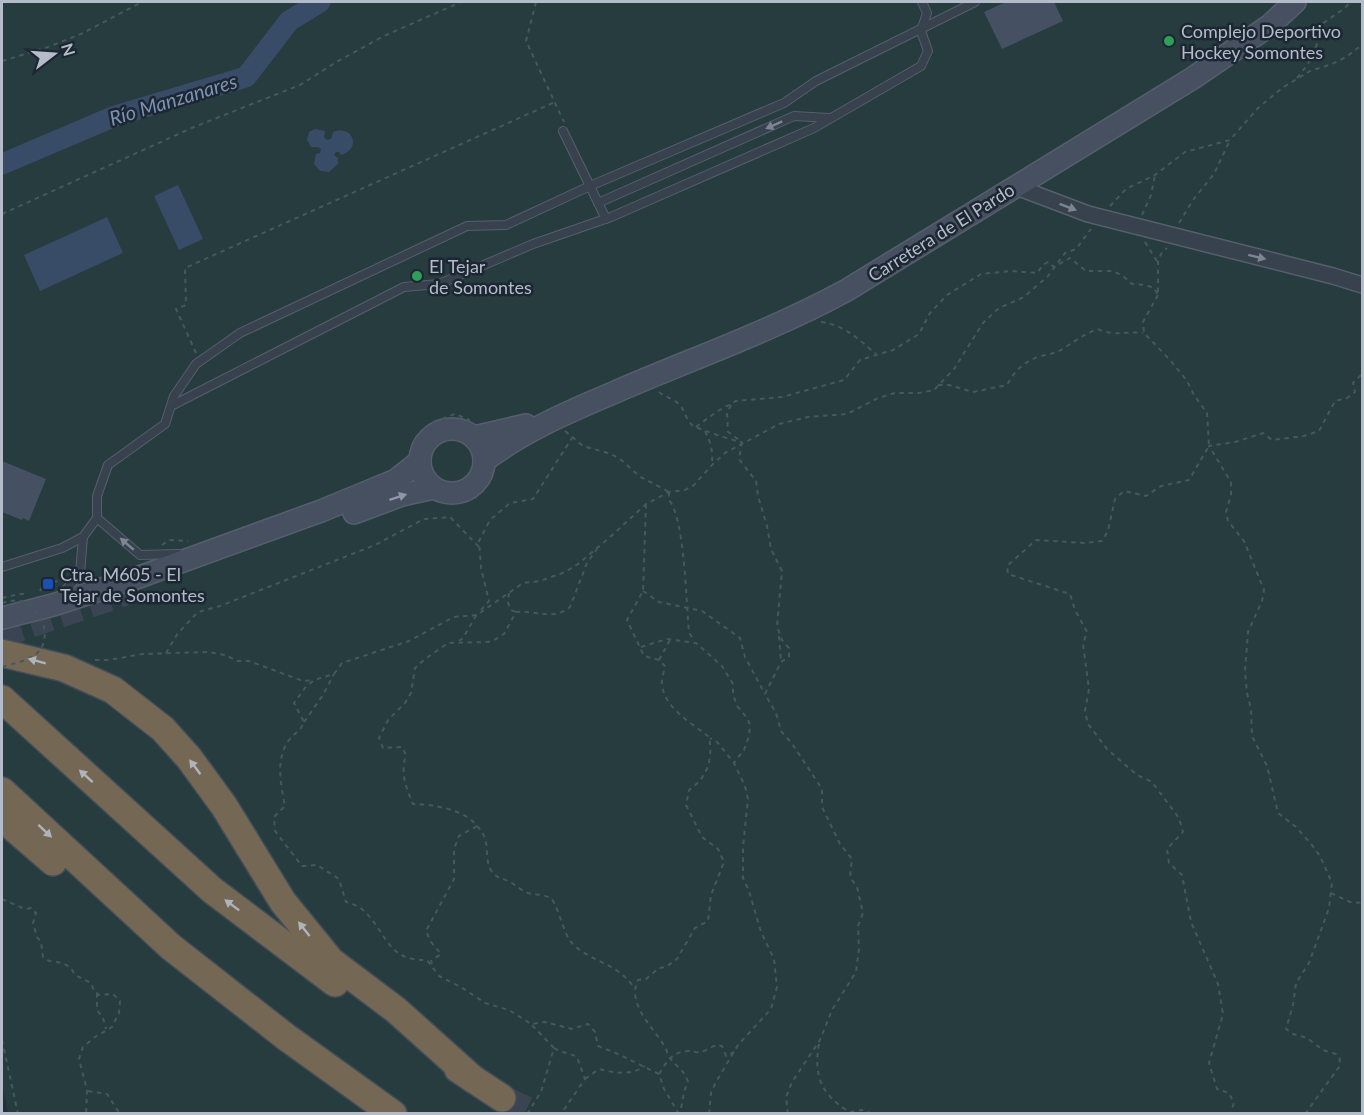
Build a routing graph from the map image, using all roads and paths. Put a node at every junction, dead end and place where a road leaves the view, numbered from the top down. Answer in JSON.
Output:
{"nodes":[{"id":1,"x":142,"y":2,"type":"edge"},
{"id":2,"x":461,"y":2,"type":"edge"},
{"id":3,"x":536,"y":2,"type":"edge"},
{"id":4,"x":922,"y":2,"type":"edge"},
{"id":5,"x":975,"y":2,"type":"edge"},
{"id":6,"x":1295,"y":2,"type":"edge"},
{"id":7,"x":1350,"y":2,"type":"edge"},
{"id":8,"x":923,"y":26,"type":"junction"},
{"id":9,"x":1362,"y":45,"type":"edge"},
{"id":10,"x":2,"y":61,"type":"edge"},
{"id":11,"x":1295,"y":80,"type":"junction"},
{"id":12,"x":555,"y":102,"type":"junction"},
{"id":13,"x":784,"y":103,"type":"junction"},
{"id":14,"x":794,"y":116,"type":"junction"},
{"id":15,"x":830,"y":118,"type":"junction"},
{"id":16,"x":564,"y":127,"type":"joint"},
{"id":17,"x":1155,"y":175,"type":"junction"},
{"id":18,"x":590,"y":186,"type":"junction"},
{"id":19,"x":1014,"y":186,"type":"junction"},
{"id":20,"x":598,"y":203,"type":"junction"},
{"id":21,"x":2,"y":214,"type":"edge"},
{"id":22,"x":1099,"y":217,"type":"junction"},
{"id":23,"x":606,"y":219,"type":"junction"},
{"id":24,"x":1138,"y":227,"type":"junction"},
{"id":25,"x":1159,"y":264,"type":"dead end"},
{"id":26,"x":1054,"y":267,"type":"junction"},
{"id":27,"x":1362,"y":285,"type":"edge"},
{"id":28,"x":1158,"y":295,"type":"dead end"},
{"id":29,"x":815,"y":322,"type":"dead end"},
{"id":30,"x":1144,"y":333,"type":"junction"},
{"id":31,"x":876,"y":354,"type":"junction"},
{"id":32,"x":200,"y":361,"type":"junction"},
{"id":33,"x":1362,"y":374,"type":"edge"},
{"id":34,"x":650,"y":377,"type":"junction"},
{"id":35,"x":938,"y":386,"type":"junction"},
{"id":36,"x":731,"y":404,"type":"junction"},
{"id":37,"x":173,"y":405,"type":"junction"},
{"id":38,"x":561,"y":415,"type":"junction"},
{"id":39,"x":695,"y":427,"type":"junction"},
{"id":40,"x":705,"y":431,"type":"junction"},
{"id":41,"x":474,"y":437,"type":"junction"},
{"id":42,"x":572,"y":438,"type":"junction"},
{"id":43,"x":742,"y":442,"type":"junction"},
{"id":44,"x":1209,"y":446,"type":"junction"},
{"id":45,"x":420,"y":461,"type":"junction"},
{"id":46,"x":484,"y":461,"type":"junction"},
{"id":47,"x":712,"y":465,"type":"junction"},
{"id":48,"x":434,"y":488,"type":"junction"},
{"id":49,"x":669,"y":492,"type":"junction"},
{"id":50,"x":646,"y":504,"type":"junction"},
{"id":51,"x":97,"y":518,"type":"junction"},
{"id":52,"x":83,"y":537,"type":"junction"},
{"id":53,"x":609,"y":538,"type":"junction"},
{"id":54,"x":480,"y":548,"type":"junction"},
{"id":55,"x":202,"y":554,"type":"junction"},
{"id":56,"x":2,"y":567,"type":"edge"},
{"id":57,"x":74,"y":579,"type":"junction"},
{"id":58,"x":146,"y":589,"type":"tunnel mouth"},
{"id":59,"x":643,"y":591,"type":"junction"},
{"id":60,"x":508,"y":593,"type":"junction"},
{"id":61,"x":46,"y":600,"type":"junction"},
{"id":62,"x":2,"y":603,"type":"edge"},
{"id":63,"x":687,"y":607,"type":"junction"},
{"id":64,"x":516,"y":612,"type":"junction"},
{"id":65,"x":477,"y":615,"type":"junction"},
{"id":66,"x":2,"y":618,"type":"edge"},
{"id":67,"x":780,"y":633,"type":"junction"},
{"id":68,"x":670,"y":640,"type":"junction"},
{"id":69,"x":459,"y":641,"type":"junction"},
{"id":70,"x":696,"y":643,"type":"junction"},
{"id":71,"x":640,"y":647,"type":"junction"},
{"id":72,"x":2,"y":652,"type":"edge"},
{"id":73,"x":166,"y":653,"type":"junction"},
{"id":74,"x":94,"y":660,"type":"dead end"},
{"id":75,"x":659,"y":660,"type":"junction"},
{"id":76,"x":780,"y":662,"type":"junction"},
{"id":77,"x":2,"y":667,"type":"edge"},
{"id":78,"x":334,"y":674,"type":"junction"},
{"id":79,"x":314,"y":680,"type":"junction"},
{"id":80,"x":765,"y":694,"type":"junction"},
{"id":81,"x":2,"y":699,"type":"edge"},
{"id":82,"x":304,"y":722,"type":"junction"},
{"id":83,"x":709,"y":736,"type":"junction"},
{"id":84,"x":734,"y":763,"type":"junction"},
{"id":85,"x":2,"y":791,"type":"edge"},
{"id":86,"x":2,"y":818,"type":"edge"},
{"id":87,"x":477,"y":826,"type":"junction"},
{"id":88,"x":1331,"y":893,"type":"junction"},
{"id":89,"x":2,"y":899,"type":"edge"},
{"id":90,"x":1362,"y":903,"type":"edge"},
{"id":91,"x":433,"y":967,"type":"junction"},
{"id":92,"x":634,"y":988,"type":"junction"},
{"id":93,"x":97,"y":993,"type":"junction"},
{"id":94,"x":531,"y":1024,"type":"junction"},
{"id":95,"x":106,"y":1030,"type":"junction"},
{"id":96,"x":2,"y":1040,"type":"edge"},
{"id":97,"x":820,"y":1040,"type":"junction"},
{"id":98,"x":554,"y":1048,"type":"junction"},
{"id":99,"x":734,"y":1052,"type":"junction"},
{"id":100,"x":669,"y":1058,"type":"junction"},
{"id":101,"x":645,"y":1066,"type":"junction"},
{"id":102,"x":660,"y":1074,"type":"junction"},
{"id":103,"x":473,"y":1079,"type":"junction"},
{"id":104,"x":585,"y":1079,"type":"junction"},
{"id":105,"x":87,"y":1090,"type":"junction"},
{"id":106,"x":502,"y":1098,"type":"tunnel mouth"},
{"id":107,"x":18,"y":1113,"type":"edge"},
{"id":108,"x":86,"y":1113,"type":"edge"},
{"id":109,"x":120,"y":1113,"type":"edge"},
{"id":110,"x":374,"y":1113,"type":"edge"},
{"id":111,"x":393,"y":1113,"type":"edge"},
{"id":112,"x":527,"y":1113,"type":"edge"},
{"id":113,"x":561,"y":1113,"type":"edge"},
{"id":114,"x":679,"y":1113,"type":"edge"},
{"id":115,"x":709,"y":1113,"type":"edge"},
{"id":116,"x":788,"y":1113,"type":"edge"},
{"id":117,"x":873,"y":1113,"type":"edge"},
{"id":118,"x":1230,"y":1113,"type":"edge"},
{"id":119,"x":1305,"y":1113,"type":"edge"}],
"edges":[{"from":1,"to":10,"type":"path"},
{"from":2,"to":21,"type":"path"},
{"from":3,"to":12,"type":"path"},
{"from":4,"to":8,"type":"lane"},
{"from":5,"to":8,"type":"lane"},
{"from":6,"to":19,"type":"street","name":"Carretera de El Pardo"},
{"from":7,"to":11,"type":"path"},
{"from":8,"to":13,"type":"lane"},
{"from":8,"to":15,"type":"lane"},
{"from":9,"to":11,"type":"path"},
{"from":11,"to":17,"type":"path"},
{"from":12,"to":16,"type":"path"},
{"from":12,"to":32,"type":"path"},
{"from":13,"to":14,"type":"lane"},
{"from":13,"to":18,"type":"lane"},
{"from":14,"to":15,"type":"lane"},
{"from":14,"to":20,"type":"lane","one_way":true},
{"from":15,"to":23,"type":"lane"},
{"from":16,"to":18,"type":"lane"},
{"from":17,"to":22,"type":"path"},
{"from":17,"to":24,"type":"path"},
{"from":18,"to":20,"type":"lane"},
{"from":18,"to":32,"type":"lane"},
{"from":19,"to":22,"type":"street","one_way":true},
{"from":19,"to":34,"type":"street","name":"Carretera de El Pardo"},
{"from":20,"to":23,"type":"lane"},
{"from":22,"to":24,"type":"street"},
{"from":22,"to":26,"type":"path"},
{"from":23,"to":37,"type":"lane"},
{"from":24,"to":25,"type":"path"},
{"from":24,"to":27,"type":"street","one_way":true},
{"from":26,"to":31,"type":"path"},
{"from":26,"to":35,"type":"path"},
{"from":28,"to":30,"type":"path"},
{"from":29,"to":31,"type":"path"},
{"from":30,"to":35,"type":"path"},
{"from":30,"to":44,"type":"path"},
{"from":31,"to":36,"type":"path"},
{"from":32,"to":37,"type":"lane"},
{"from":33,"to":44,"type":"path"},
{"from":34,"to":38,"type":"street","name":"Carretera de El Pardo"},
{"from":34,"to":39,"type":"path"},
{"from":35,"to":43,"type":"path"},
{"from":36,"to":39,"type":"path"},
{"from":36,"to":43,"type":"path"},
{"from":37,"to":51,"type":"lane"},
{"from":38,"to":41,"type":"street","name":"Carretera de El Pardo"},
{"from":38,"to":42,"type":"path"},
{"from":38,"to":46,"type":"street","name":"Carretera de El Pardo"},
{"from":39,"to":40,"type":"path"},
{"from":40,"to":43,"type":"path"},
{"from":40,"to":47,"type":"path"},
{"from":41,"to":45,"type":"street"},
{"from":41,"to":46,"type":"street"},
{"from":42,"to":49,"type":"path"},
{"from":42,"to":54,"type":"path"},
{"from":43,"to":47,"type":"path"},
{"from":43,"to":67,"type":"path"},
{"from":44,"to":88,"type":"path"},
{"from":44,"to":118,"type":"path"},
{"from":45,"to":48,"type":"street"},
{"from":45,"to":55,"type":"street"},
{"from":46,"to":48,"type":"street"},
{"from":47,"to":49,"type":"path"},
{"from":58,"to":48,"type":"street","one_way":true},
{"from":49,"to":50,"type":"path"},
{"from":49,"to":63,"type":"path"},
{"from":50,"to":53,"type":"path"},
{"from":50,"to":59,"type":"path"},
{"from":51,"to":52,"type":"lane"},
{"from":55,"to":51,"type":"lane","one_way":true},
{"from":52,"to":56,"type":"lane"},
{"from":52,"to":57,"type":"lane"},
{"from":53,"to":60,"type":"path"},
{"from":53,"to":64,"type":"path"},
{"from":54,"to":65,"type":"path"},
{"from":54,"to":73,"type":"path"},
{"from":55,"to":61,"type":"street"},
{"from":57,"to":61,"type":"lane"},
{"from":57,"to":61,"type":"path"},
{"from":59,"to":63,"type":"path"},
{"from":59,"to":71,"type":"path"},
{"from":60,"to":64,"type":"path"},
{"from":60,"to":65,"type":"path"},
{"from":61,"to":66,"type":"street"},
{"from":62,"to":77,"type":"path","bridge":true},
{"from":63,"to":70,"type":"path"},
{"from":63,"to":80,"type":"path"},
{"from":64,"to":69,"type":"path"},
{"from":65,"to":69,"type":"path"},
{"from":65,"to":78,"type":"path"},
{"from":67,"to":76,"type":"path"},
{"from":67,"to":76,"type":"path"},
{"from":68,"to":70,"type":"path"},
{"from":68,"to":71,"type":"path"},
{"from":68,"to":75,"type":"path"},
{"from":69,"to":87,"type":"path"},
{"from":70,"to":84,"type":"path"},
{"from":71,"to":75,"type":"path"},
{"from":103,"to":72,"type":"highway","one_way":true},
{"from":73,"to":74,"type":"path"},
{"from":73,"to":79,"type":"path"},
{"from":75,"to":83,"type":"path"},
{"from":76,"to":80,"type":"path"},
{"from":78,"to":79,"type":"path"},
{"from":78,"to":82,"type":"path"},
{"from":79,"to":82,"type":"path"},
{"from":80,"to":97,"type":"path"},
{"from":103,"to":81,"type":"highway","one_way":true},
{"from":82,"to":91,"type":"path"},
{"from":83,"to":84,"type":"path"},
{"from":83,"to":92,"type":"path"},
{"from":84,"to":99,"type":"path"},
{"from":85,"to":111,"type":"highway","one_way":true},
{"from":86,"to":110,"type":"highway"},
{"from":87,"to":91,"type":"path"},
{"from":87,"to":92,"type":"path"},
{"from":88,"to":90,"type":"path"},
{"from":88,"to":119,"type":"path"},
{"from":89,"to":93,"type":"path"},
{"from":91,"to":94,"type":"path"},
{"from":92,"to":100,"type":"path"},
{"from":93,"to":95,"type":"path"},
{"from":93,"to":95,"type":"path"},
{"from":94,"to":98,"type":"path"},
{"from":94,"to":101,"type":"path"},
{"from":95,"to":105,"type":"path"},
{"from":96,"to":107,"type":"path"},
{"from":97,"to":116,"type":"path"},
{"from":97,"to":117,"type":"path"},
{"from":98,"to":104,"type":"path"},
{"from":98,"to":112,"type":"path"},
{"from":99,"to":100,"type":"path"},
{"from":99,"to":115,"type":"path"},
{"from":100,"to":102,"type":"path"},
{"from":100,"to":114,"type":"path"},
{"from":101,"to":102,"type":"path"},
{"from":101,"to":104,"type":"path"},
{"from":102,"to":114,"type":"path"},
{"from":103,"to":106,"type":"highway"},
{"from":104,"to":113,"type":"path"},
{"from":105,"to":108,"type":"path"},
{"from":105,"to":109,"type":"path"}]}
